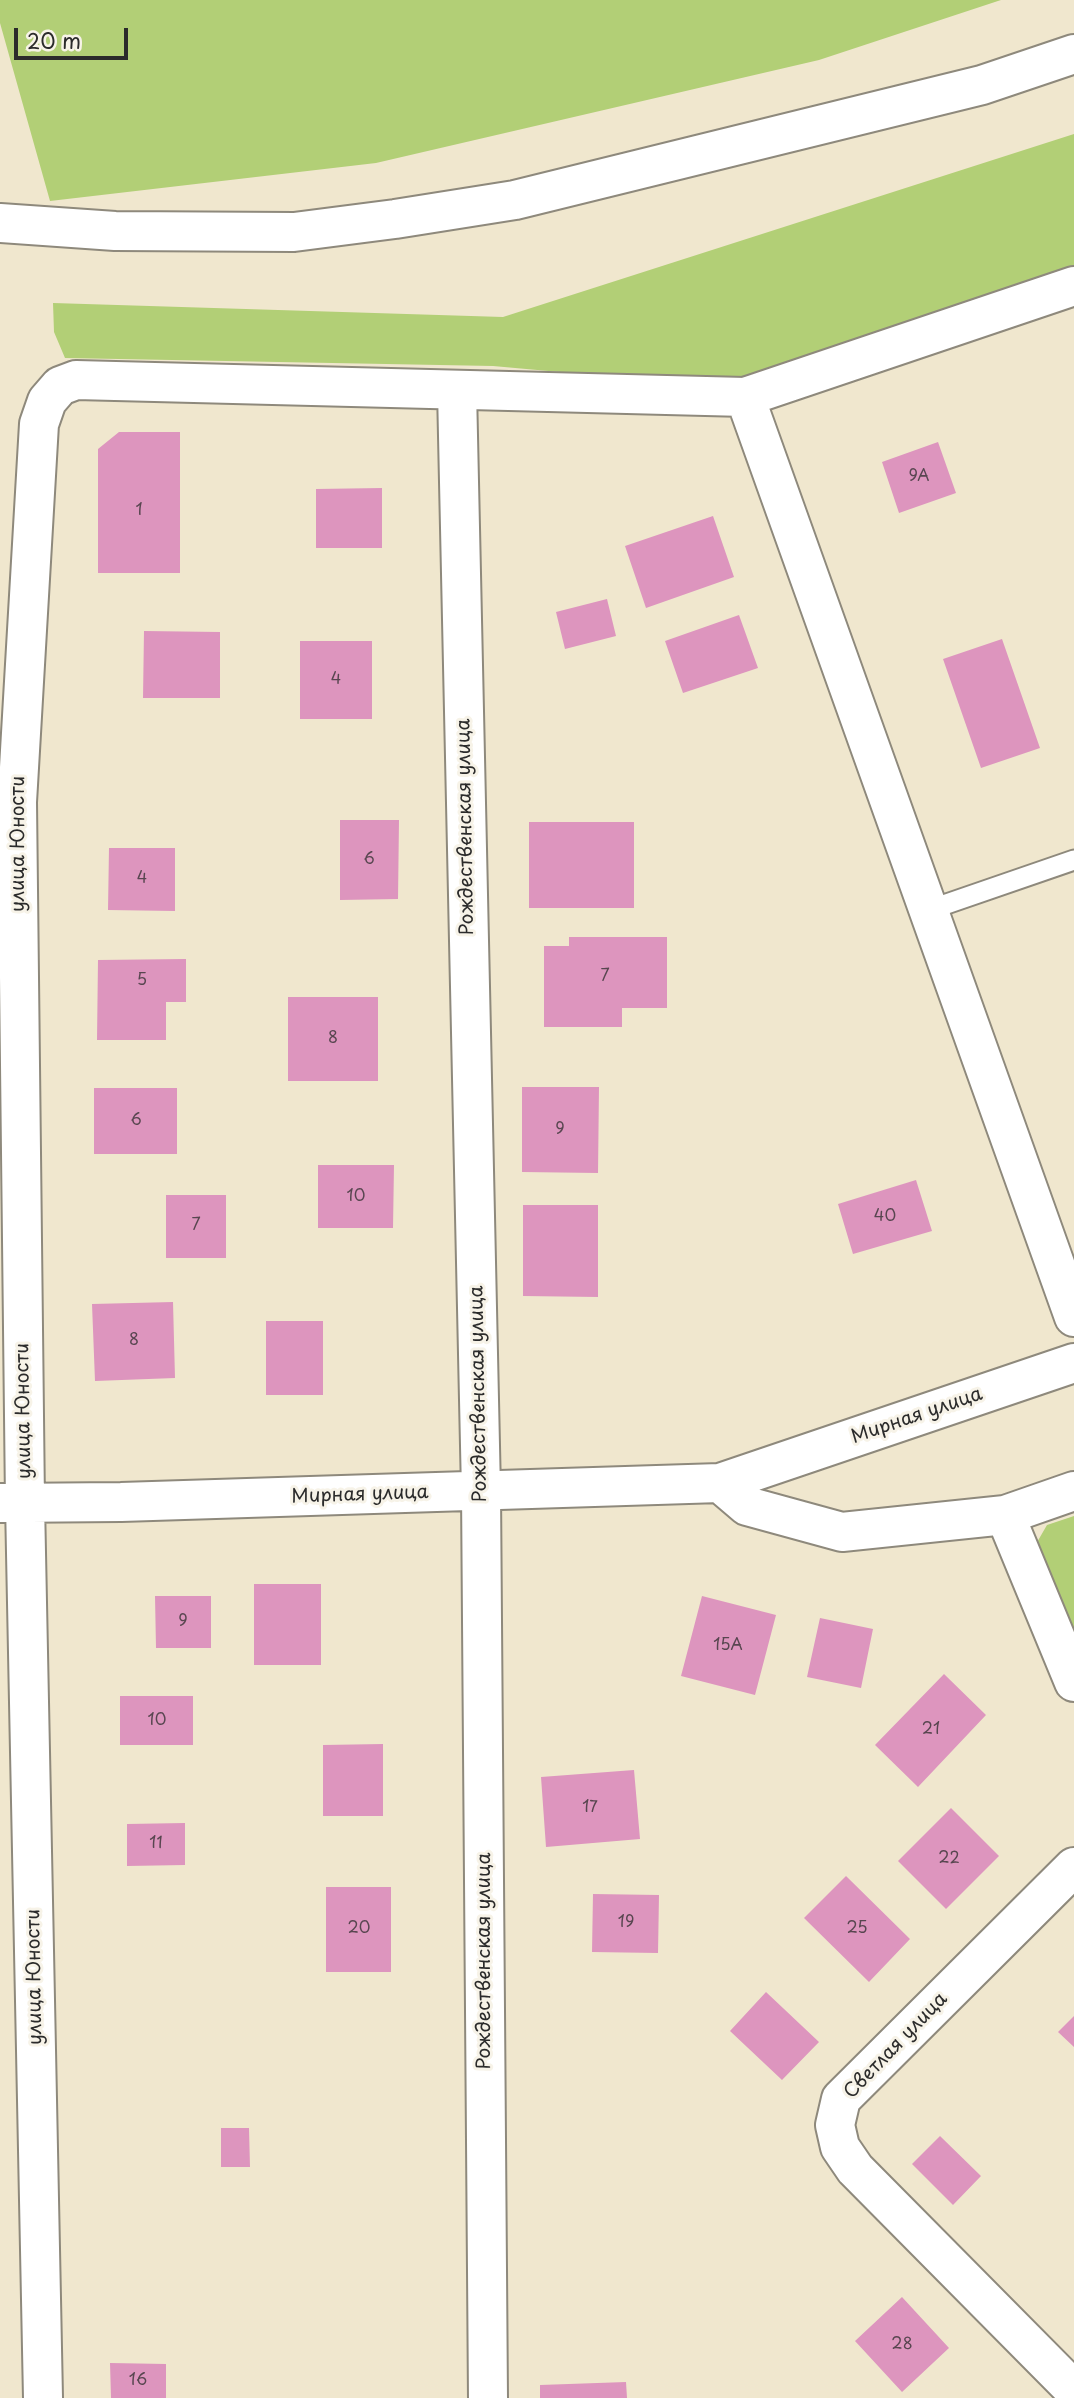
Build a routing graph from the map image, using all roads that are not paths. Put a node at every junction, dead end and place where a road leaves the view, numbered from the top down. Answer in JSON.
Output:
{"nodes":[{"id":1,"x":1074,"y":54,"type":"edge"},
{"id":2,"x":0,"y":223,"type":"edge"},
{"id":3,"x":1074,"y":286,"type":"edge"},
{"id":4,"x":457,"y":390,"type":"junction"},
{"id":5,"x":745,"y":397,"type":"junction"},
{"id":6,"x":1074,"y":860,"type":"edge"},
{"id":7,"x":929,"y":910,"type":"junction"},
{"id":8,"x":1074,"y":1317,"type":"edge"},
{"id":9,"x":1074,"y":1363,"type":"edge"},
{"id":10,"x":720,"y":1483,"type":"junction"},
{"id":11,"x":481,"y":1491,"type":"junction"},
{"id":12,"x":1074,"y":1492,"type":"edge"},
{"id":13,"x":13,"y":1503,"type":"edge"},
{"id":14,"x":1005,"y":1515,"type":"junction"},
{"id":15,"x":1074,"y":1682,"type":"edge"},
{"id":16,"x":1074,"y":1867,"type":"edge"},
{"id":17,"x":1074,"y":2390,"type":"edge"},
{"id":18,"x":43,"y":2398,"type":"edge"},
{"id":19,"x":488,"y":2398,"type":"edge"}],
"edges":[{"from":1,"to":2,"type":"street"},
{"from":3,"to":5,"type":"street"},
{"from":4,"to":5,"type":"street"},
{"from":4,"to":11,"type":"street","name":"Рождественская улица"},
{"from":4,"to":13,"type":"street","name":"улица Юности"},
{"from":5,"to":7,"type":"street"},
{"from":6,"to":7,"type":"lane"},
{"from":7,"to":8,"type":"street"},
{"from":9,"to":10,"type":"street","name":"Мирная улица"},
{"from":10,"to":11,"type":"street","name":"Мирная улица"},
{"from":10,"to":14,"type":"street"},
{"from":11,"to":13,"type":"street","name":"Мирная улица"},
{"from":11,"to":19,"type":"street","name":"Рождественская улица"},
{"from":12,"to":14,"type":"street"},
{"from":13,"to":18,"type":"street","name":"улица Юности"},
{"from":14,"to":15,"type":"street"},
{"from":16,"to":17,"type":"street","name":"Светлая улица"}]}
